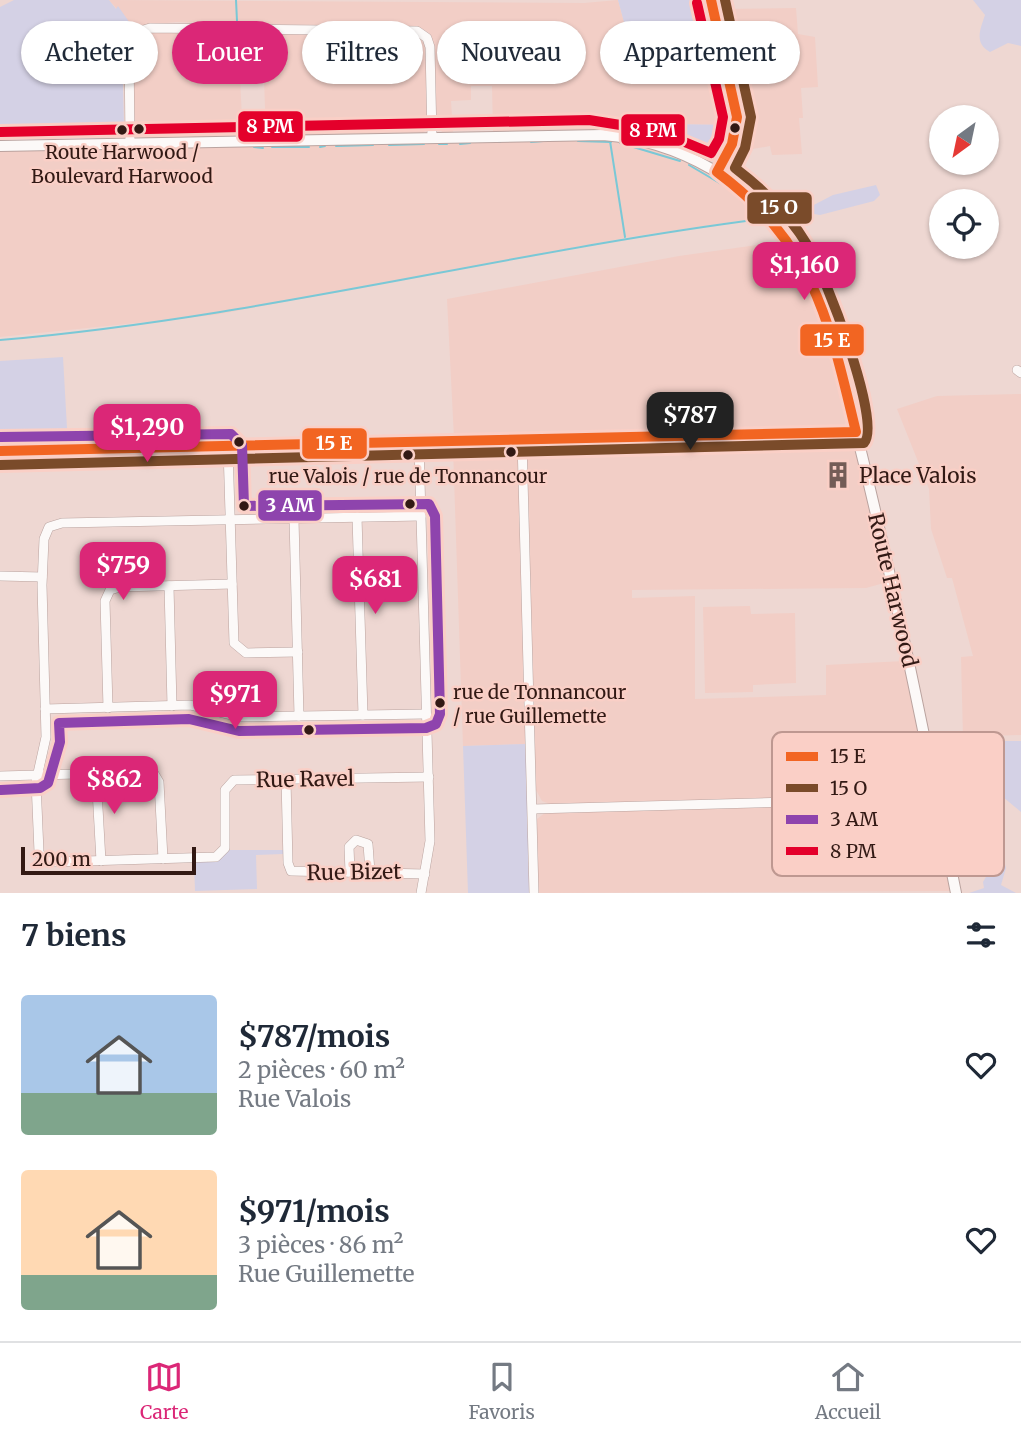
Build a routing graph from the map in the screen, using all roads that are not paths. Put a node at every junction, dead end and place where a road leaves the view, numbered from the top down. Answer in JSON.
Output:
{"nodes":[{"id":1,"x":711,"y":0,"type":"edge"},
{"id":2,"x":432,"y":137,"type":"junction"},
{"id":3,"x":130,"y":143,"type":"junction"},
{"id":4,"x":0,"y":146,"type":"edge"},
{"id":5,"x":729,"y":151,"type":"junction"},
{"id":6,"x":717,"y":172,"type":"junction"},
{"id":7,"x":731,"y":181,"type":"junction"},
{"id":8,"x":856,"y":432,"type":"junction"},
{"id":9,"x":522,"y":441,"type":"junction"},
{"id":10,"x":419,"y":444,"type":"junction"},
{"id":11,"x":228,"y":448,"type":"junction"},
{"id":12,"x":0,"y":452,"type":"edge"},
{"id":13,"x":421,"y":516,"type":"junction"},
{"id":14,"x":357,"y":517,"type":"junction"},
{"id":15,"x":294,"y":519,"type":"junction"},
{"id":16,"x":230,"y":520,"type":"junction"},
{"id":17,"x":0,"y":576,"type":"edge"},
{"id":18,"x":42,"y":577,"type":"junction"},
{"id":19,"x":232,"y":584,"type":"junction"},
{"id":20,"x":169,"y":586,"type":"junction"},
{"id":21,"x":298,"y":652,"type":"junction"},
{"id":22,"x":172,"y":706,"type":"junction"},
{"id":23,"x":108,"y":708,"type":"junction"},
{"id":24,"x":45,"y":709,"type":"junction"},
{"id":25,"x":426,"y":713,"type":"junction"},
{"id":26,"x":363,"y":715,"type":"junction"},
{"id":27,"x":299,"y":716,"type":"junction"},
{"id":28,"x":923,"y":732,"type":"edge"},
{"id":29,"x":96,"y":772,"type":"junction"},
{"id":30,"x":38,"y":774,"type":"junction"},
{"id":31,"x":0,"y":776,"type":"edge"},
{"id":32,"x":429,"y":777,"type":"junction"},
{"id":33,"x":286,"y":779,"type":"junction"},
{"id":34,"x":772,"y":803,"type":"edge"},
{"id":35,"x":533,"y":809,"type":"junction"},
{"id":36,"x":163,"y":859,"type":"junction"},
{"id":37,"x":101,"y":861,"type":"junction"},
{"id":38,"x":350,"y":872,"type":"junction"},
{"id":39,"x":370,"y":872,"type":"junction"},
{"id":40,"x":425,"y":874,"type":"junction"},
{"id":41,"x":421,"y":893,"type":"edge"},
{"id":42,"x":534,"y":893,"type":"edge"}],
"edges":[{"from":1,"to":5,"type":"street"},
{"from":2,"to":3,"type":"main road","name":"Route Harwood"},
{"from":2,"to":3,"type":"street"},
{"from":2,"to":6,"type":"main road","name":"Route Harwood"},
{"from":3,"to":4,"type":"main road","name":"Route Harwood"},
{"from":5,"to":6,"type":"street"},
{"from":5,"to":7,"type":"street"},
{"from":6,"to":7,"type":"main road","name":"Route Harwood"},
{"from":7,"to":8,"type":"main road","name":"Route Harwood"},
{"from":8,"to":9,"type":"street"},
{"from":8,"to":28,"type":"main road","name":"Route Harwood"},
{"from":9,"to":10,"type":"street"},
{"from":9,"to":35,"type":"street"},
{"from":10,"to":11,"type":"street"},
{"from":10,"to":13,"type":"street"},
{"from":11,"to":12,"type":"street"},
{"from":11,"to":16,"type":"street"},
{"from":13,"to":14,"type":"street"},
{"from":13,"to":25,"type":"street"},
{"from":14,"to":15,"type":"street"},
{"from":14,"to":26,"type":"street"},
{"from":15,"to":16,"type":"street"},
{"from":15,"to":21,"type":"street"},
{"from":16,"to":18,"type":"street"},
{"from":16,"to":19,"type":"street"},
{"from":17,"to":18,"type":"street"},
{"from":18,"to":24,"type":"street"},
{"from":19,"to":20,"type":"street"},
{"from":19,"to":21,"type":"street"},
{"from":20,"to":22,"type":"street"},
{"from":20,"to":23,"type":"street"},
{"from":21,"to":27,"type":"street"},
{"from":22,"to":23,"type":"street"},
{"from":22,"to":27,"type":"street"},
{"from":23,"to":24,"type":"street"},
{"from":24,"to":30,"type":"street"},
{"from":25,"to":26,"type":"street"},
{"from":25,"to":32,"type":"street"},
{"from":26,"to":27,"type":"street"},
{"from":29,"to":30,"type":"street"},
{"from":29,"to":36,"type":"street"},
{"from":29,"to":37,"type":"street"},
{"from":30,"to":31,"type":"street"},
{"from":30,"to":37,"type":"street","name":"Rue Ravel"},
{"from":32,"to":33,"type":"street","name":"Rue Ravel"},
{"from":32,"to":40,"type":"street"},
{"from":33,"to":36,"type":"street","name":"Rue Ravel"},
{"from":33,"to":38,"type":"street","name":"Rue Bizet"},
{"from":34,"to":35,"type":"street"},
{"from":35,"to":42,"type":"street"},
{"from":36,"to":37,"type":"street","name":"Rue Ravel"},
{"from":38,"to":39,"type":"street","name":"Rue Bizet"},
{"from":38,"to":39,"type":"street"},
{"from":39,"to":40,"type":"street","name":"Rue Bizet"},
{"from":40,"to":41,"type":"street"}]}
